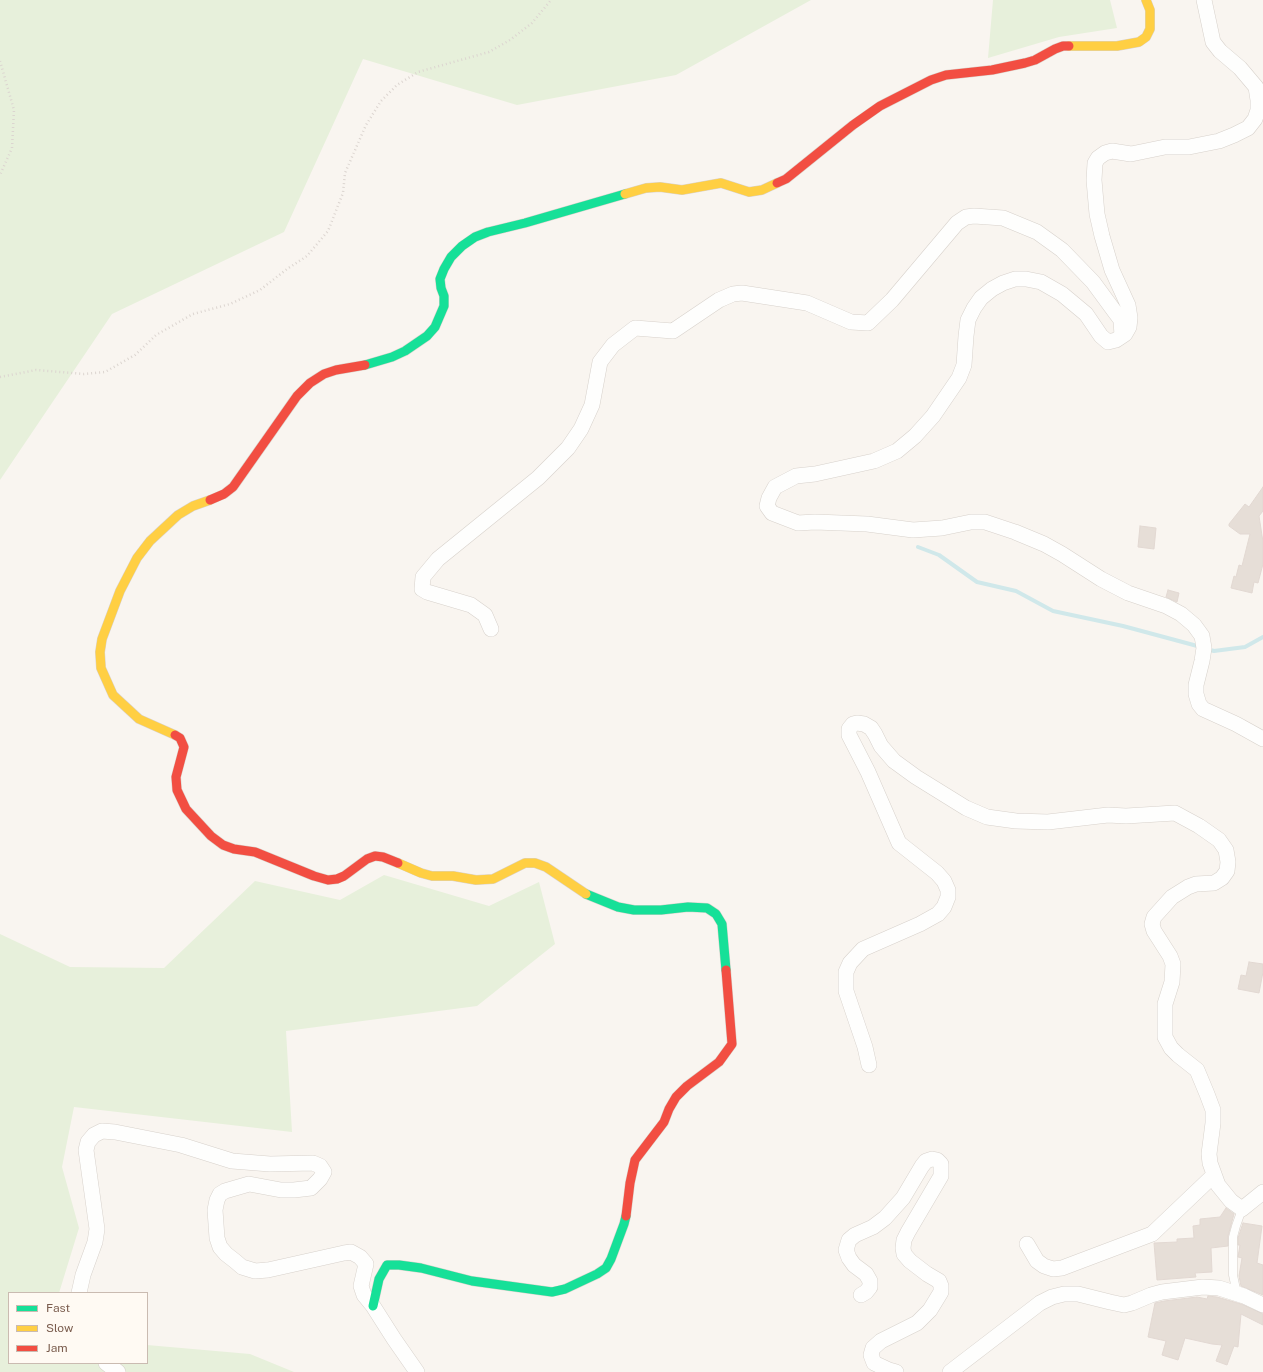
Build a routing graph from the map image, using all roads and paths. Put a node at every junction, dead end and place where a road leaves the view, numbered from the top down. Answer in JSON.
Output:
{"nodes":[{"id":1,"x":551,"y":0,"type":"edge"},
{"id":2,"x":1146,"y":0,"type":"edge"},
{"id":3,"x":1204,"y":0,"type":"edge"},
{"id":4,"x":0,"y":61,"type":"edge"},
{"id":5,"x":0,"y":175,"type":"edge"},
{"id":6,"x":1122,"y":336,"type":"junction"},
{"id":7,"x":0,"y":378,"type":"edge"},
{"id":8,"x":491,"y":629,"type":"dead end"},
{"id":9,"x":1263,"y":739,"type":"edge"},
{"id":10,"x":869,"y":1065,"type":"dead end"},
{"id":11,"x":1214,"y":1175,"type":"junction"},
{"id":12,"x":1263,"y":1192,"type":"edge"},
{"id":13,"x":1242,"y":1209,"type":"junction"},
{"id":14,"x":1027,"y":1244,"type":"dead end"},
{"id":15,"x":79,"y":1292,"type":"edge"},
{"id":16,"x":1237,"y":1294,"type":"junction"},
{"id":17,"x":861,"y":1295,"type":"dead end"},
{"id":18,"x":1263,"y":1305,"type":"edge"},
{"id":19,"x":373,"y":1306,"type":"junction"},
{"id":20,"x":107,"y":1364,"type":"edge"},
{"id":21,"x":118,"y":1372,"type":"edge"},
{"id":22,"x":417,"y":1372,"type":"edge"},
{"id":23,"x":896,"y":1372,"type":"edge"},
{"id":24,"x":950,"y":1372,"type":"edge"}],
"edges":[{"from":1,"to":7,"type":"path"},
{"from":2,"to":19,"type":"street"},
{"from":3,"to":6,"type":"street"},
{"from":4,"to":5,"type":"path"},
{"from":6,"to":8,"type":"street"},
{"from":6,"to":9,"type":"street"},
{"from":10,"to":11,"type":"street"},
{"from":11,"to":13,"type":"street"},
{"from":11,"to":14,"type":"street"},
{"from":12,"to":13,"type":"street"},
{"from":13,"to":16,"type":"lane"},
{"from":15,"to":19,"type":"street"},
{"from":16,"to":18,"type":"street"},
{"from":16,"to":24,"type":"street"},
{"from":17,"to":23,"type":"street"},
{"from":19,"to":22,"type":"street"},
{"from":20,"to":21,"type":"street"}]}
